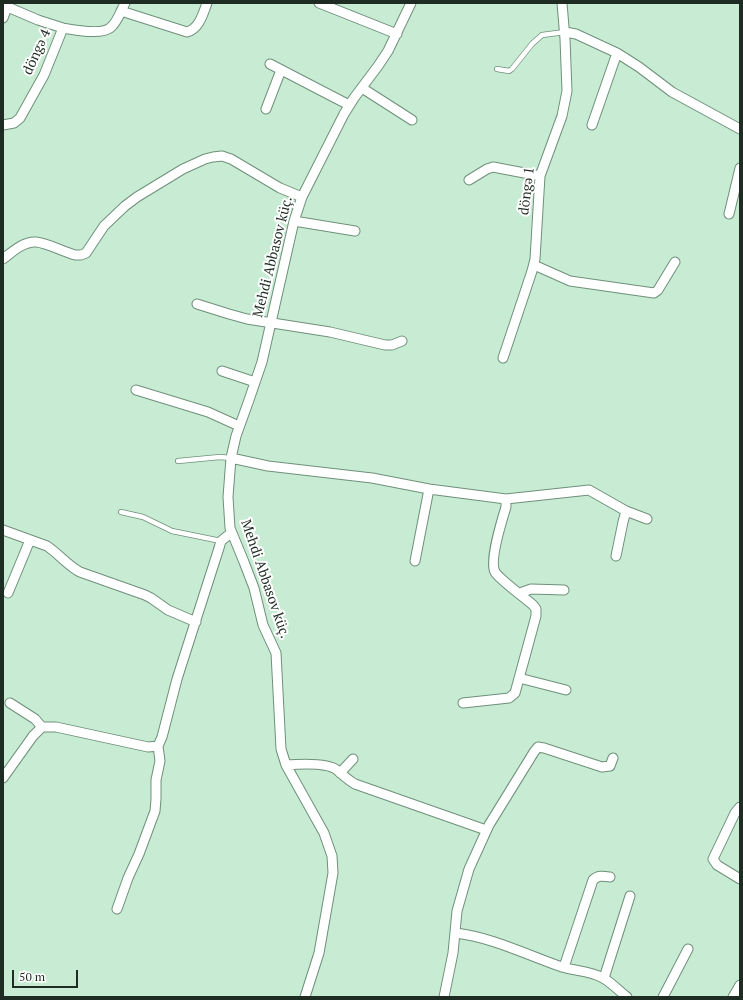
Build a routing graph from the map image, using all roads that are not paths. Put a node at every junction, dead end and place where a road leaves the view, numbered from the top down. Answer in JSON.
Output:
{"nodes":[{"id":1,"x":207,"y":3,"type":"edge"},
{"id":2,"x":320,"y":3,"type":"edge"},
{"id":3,"x":411,"y":3,"type":"edge"},
{"id":4,"x":562,"y":3,"type":"edge"},
{"id":5,"x":5,"y":6,"type":"edge"},
{"id":6,"x":123,"y":7,"type":"edge"},
{"id":7,"x":3,"y":18,"type":"edge"},
{"id":8,"x":63,"y":28,"type":"junction"},
{"id":9,"x":565,"y":32,"type":"junction"},
{"id":10,"x":397,"y":34,"type":"junction"},
{"id":11,"x":617,"y":53,"type":"junction"},
{"id":12,"x":270,"y":64,"type":"dead end"},
{"id":13,"x":497,"y":69,"type":"dead end"},
{"id":14,"x":281,"y":70,"type":"junction"},
{"id":15,"x":362,"y":88,"type":"junction"},
{"id":16,"x":349,"y":105,"type":"junction"},
{"id":17,"x":266,"y":109,"type":"dead end"},
{"id":18,"x":412,"y":120,"type":"dead end"},
{"id":19,"x":3,"y":125,"type":"edge"},
{"id":20,"x":592,"y":125,"type":"dead end"},
{"id":21,"x":740,"y":129,"type":"edge"},
{"id":22,"x":740,"y":168,"type":"edge"},
{"id":23,"x":540,"y":176,"type":"junction"},
{"id":24,"x":469,"y":180,"type":"dead end"},
{"id":25,"x":302,"y":197,"type":"junction"},
{"id":26,"x":729,"y":214,"type":"dead end"},
{"id":27,"x":294,"y":221,"type":"junction"},
{"id":28,"x":355,"y":231,"type":"dead end"},
{"id":29,"x":3,"y":259,"type":"edge"},
{"id":30,"x":675,"y":262,"type":"dead end"},
{"id":31,"x":534,"y":265,"type":"junction"},
{"id":32,"x":197,"y":304,"type":"dead end"},
{"id":33,"x":271,"y":323,"type":"junction"},
{"id":34,"x":402,"y":342,"type":"dead end"},
{"id":35,"x":503,"y":358,"type":"dead end"},
{"id":36,"x":222,"y":371,"type":"dead end"},
{"id":37,"x":255,"y":382,"type":"junction"},
{"id":38,"x":136,"y":390,"type":"dead end"},
{"id":39,"x":239,"y":426,"type":"junction"},
{"id":40,"x":231,"y":458,"type":"junction"},
{"id":41,"x":178,"y":461,"type":"dead end"},
{"id":42,"x":429,"y":489,"type":"junction"},
{"id":43,"x":506,"y":499,"type":"junction"},
{"id":44,"x":626,"y":511,"type":"junction"},
{"id":45,"x":121,"y":512,"type":"dead end"},
{"id":46,"x":647,"y":519,"type":"dead end"},
{"id":47,"x":3,"y":530,"type":"edge"},
{"id":48,"x":231,"y":533,"type":"junction"},
{"id":49,"x":30,"y":540,"type":"junction"},
{"id":50,"x":221,"y":541,"type":"junction"},
{"id":51,"x":616,"y":556,"type":"dead end"},
{"id":52,"x":415,"y":561,"type":"dead end"},
{"id":53,"x":564,"y":590,"type":"dead end"},
{"id":54,"x":8,"y":593,"type":"dead end"},
{"id":55,"x":520,"y":593,"type":"junction"},
{"id":56,"x":196,"y":622,"type":"junction"},
{"id":57,"x":519,"y":678,"type":"junction"},
{"id":58,"x":566,"y":690,"type":"dead end"},
{"id":59,"x":10,"y":703,"type":"dead end"},
{"id":60,"x":463,"y":703,"type":"dead end"},
{"id":61,"x":42,"y":727,"type":"junction"},
{"id":62,"x":158,"y":746,"type":"junction"},
{"id":63,"x":613,"y":758,"type":"dead end"},
{"id":64,"x":353,"y":759,"type":"dead end"},
{"id":65,"x":286,"y":765,"type":"junction"},
{"id":66,"x":340,"y":773,"type":"junction"},
{"id":67,"x":3,"y":778,"type":"edge"},
{"id":68,"x":740,"y":806,"type":"edge"},
{"id":69,"x":486,"y":830,"type":"junction"},
{"id":70,"x":610,"y":877,"type":"dead end"},
{"id":71,"x":740,"y":879,"type":"edge"},
{"id":72,"x":630,"y":896,"type":"dead end"},
{"id":73,"x":117,"y":909,"type":"dead end"},
{"id":74,"x":455,"y":933,"type":"junction"},
{"id":75,"x":688,"y":950,"type":"dead end"},
{"id":76,"x":564,"y":967,"type":"junction"},
{"id":77,"x":604,"y":978,"type":"junction"},
{"id":78,"x":740,"y":985,"type":"edge"},
{"id":79,"x":616,"y":994,"type":"edge"},
{"id":80,"x":305,"y":997,"type":"edge"},
{"id":81,"x":444,"y":997,"type":"edge"},
{"id":82,"x":627,"y":997,"type":"edge"},
{"id":83,"x":663,"y":997,"type":"edge"},
{"id":84,"x":734,"y":997,"type":"edge"}],
"edges":[{"from":1,"to":6,"type":"street"},
{"from":2,"to":10,"type":"street"},
{"from":3,"to":10,"type":"street","name":"Mehdi Abbasov küç."},
{"from":4,"to":9,"type":"street","name":"döngə 1"},
{"from":5,"to":7,"type":"street"},
{"from":5,"to":8,"type":"street"},
{"from":6,"to":8,"type":"street","name":"döngə 4"},
{"from":8,"to":19,"type":"street","name":"döngə 4"},
{"from":9,"to":11,"type":"street"},
{"from":9,"to":13,"type":"lane"},
{"from":9,"to":23,"type":"street","name":"döngə 1"},
{"from":10,"to":15,"type":"street","name":"Mehdi Abbasov küç."},
{"from":11,"to":20,"type":"street"},
{"from":11,"to":21,"type":"street"},
{"from":12,"to":14,"type":"street"},
{"from":14,"to":16,"type":"street"},
{"from":14,"to":17,"type":"street"},
{"from":15,"to":16,"type":"street","name":"Mehdi Abbasov küç."},
{"from":15,"to":18,"type":"street"},
{"from":16,"to":25,"type":"street","name":"Mehdi Abbasov küç."},
{"from":22,"to":26,"type":"street"},
{"from":23,"to":24,"type":"street"},
{"from":23,"to":31,"type":"street","name":"döngə 1"},
{"from":25,"to":27,"type":"street","name":"Mehdi Abbasov küç."},
{"from":25,"to":29,"type":"street"},
{"from":27,"to":28,"type":"street"},
{"from":27,"to":33,"type":"street","name":"Mehdi Abbasov küç."},
{"from":30,"to":31,"type":"street"},
{"from":31,"to":35,"type":"street","name":"döngə 1"},
{"from":32,"to":33,"type":"street"},
{"from":33,"to":34,"type":"street"},
{"from":33,"to":37,"type":"street","name":"Mehdi Abbasov küç."},
{"from":36,"to":37,"type":"street"},
{"from":37,"to":39,"type":"street","name":"Mehdi Abbasov küç."},
{"from":38,"to":39,"type":"street"},
{"from":39,"to":40,"type":"street","name":"Mehdi Abbasov küç."},
{"from":40,"to":41,"type":"lane"},
{"from":40,"to":42,"type":"street"},
{"from":40,"to":48,"type":"street","name":"Mehdi Abbasov küç."},
{"from":42,"to":43,"type":"street"},
{"from":42,"to":52,"type":"street"},
{"from":43,"to":44,"type":"street"},
{"from":43,"to":55,"type":"street"},
{"from":44,"to":46,"type":"street"},
{"from":44,"to":51,"type":"street"},
{"from":45,"to":50,"type":"lane"},
{"from":47,"to":49,"type":"street"},
{"from":48,"to":50,"type":"street"},
{"from":48,"to":65,"type":"street","name":"Mehdi Abbasov küç."},
{"from":49,"to":54,"type":"street"},
{"from":49,"to":56,"type":"street"},
{"from":50,"to":56,"type":"street"},
{"from":53,"to":55,"type":"street"},
{"from":55,"to":57,"type":"street"},
{"from":56,"to":62,"type":"street"},
{"from":57,"to":58,"type":"street"},
{"from":57,"to":60,"type":"street"},
{"from":59,"to":61,"type":"street"},
{"from":61,"to":62,"type":"street"},
{"from":61,"to":67,"type":"street"},
{"from":62,"to":73,"type":"street"},
{"from":63,"to":69,"type":"street"},
{"from":64,"to":66,"type":"street"},
{"from":65,"to":66,"type":"street"},
{"from":65,"to":80,"type":"street","name":"Mehdi Abbasov küç."},
{"from":66,"to":69,"type":"street"},
{"from":68,"to":71,"type":"street"},
{"from":69,"to":74,"type":"street"},
{"from":70,"to":76,"type":"street"},
{"from":72,"to":77,"type":"street"},
{"from":74,"to":76,"type":"street"},
{"from":74,"to":81,"type":"street"},
{"from":75,"to":83,"type":"street"},
{"from":76,"to":77,"type":"street"},
{"from":77,"to":79,"type":"street"},
{"from":78,"to":84,"type":"street"},
{"from":79,"to":82,"type":"street"}]}
